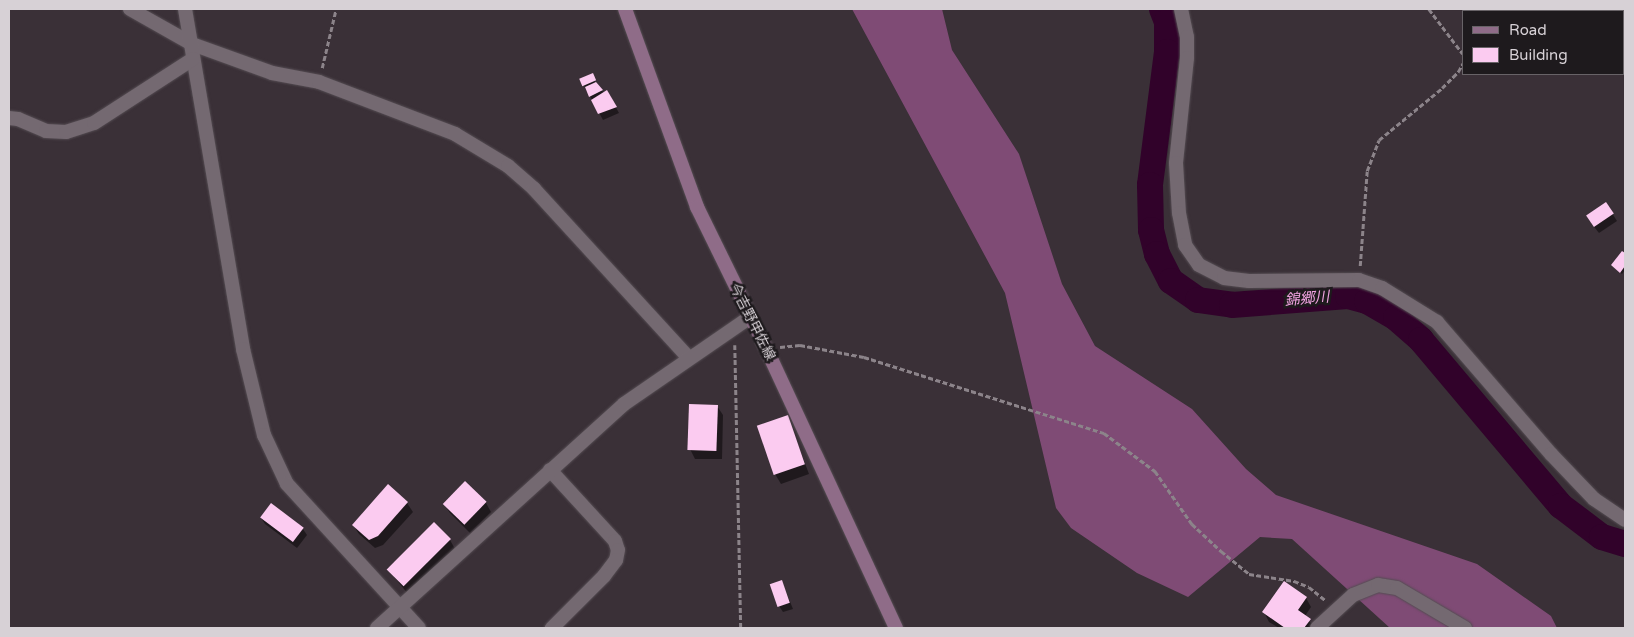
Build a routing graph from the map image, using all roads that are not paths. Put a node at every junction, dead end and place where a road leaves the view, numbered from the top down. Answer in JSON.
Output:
{"nodes":[{"id":1,"x":130,"y":9,"type":"edge"},
{"id":2,"x":185,"y":9,"type":"edge"},
{"id":3,"x":625,"y":9,"type":"edge"},
{"id":4,"x":1181,"y":9,"type":"edge"},
{"id":5,"x":192,"y":44,"type":"junction"},
{"id":6,"x":193,"y":59,"type":"junction"},
{"id":7,"x":9,"y":118,"type":"edge"},
{"id":8,"x":750,"y":317,"type":"junction"},
{"id":9,"x":689,"y":358,"type":"junction"},
{"id":10,"x":550,"y":470,"type":"junction"},
{"id":11,"x":1625,"y":520,"type":"edge"},
{"id":12,"x":398,"y":608,"type":"junction"},
{"id":13,"x":377,"y":628,"type":"edge"},
{"id":14,"x":419,"y":628,"type":"edge"},
{"id":15,"x":552,"y":628,"type":"edge"},
{"id":16,"x":896,"y":628,"type":"edge"},
{"id":17,"x":1317,"y":628,"type":"edge"},
{"id":18,"x":1465,"y":628,"type":"edge"}],
"edges":[{"from":1,"to":5,"type":"street"},
{"from":2,"to":5,"type":"street"},
{"from":3,"to":8,"type":"main road","name":"今吉野甲佐線"},
{"from":4,"to":11,"type":"street"},
{"from":5,"to":6,"type":"street"},
{"from":5,"to":9,"type":"street"},
{"from":6,"to":7,"type":"street"},
{"from":6,"to":12,"type":"street"},
{"from":8,"to":9,"type":"street"},
{"from":8,"to":16,"type":"main road","name":"今吉野甲佐線"},
{"from":9,"to":10,"type":"street"},
{"from":10,"to":12,"type":"street"},
{"from":10,"to":15,"type":"street"},
{"from":12,"to":13,"type":"street"},
{"from":12,"to":14,"type":"street"},
{"from":17,"to":18,"type":"street"}]}
